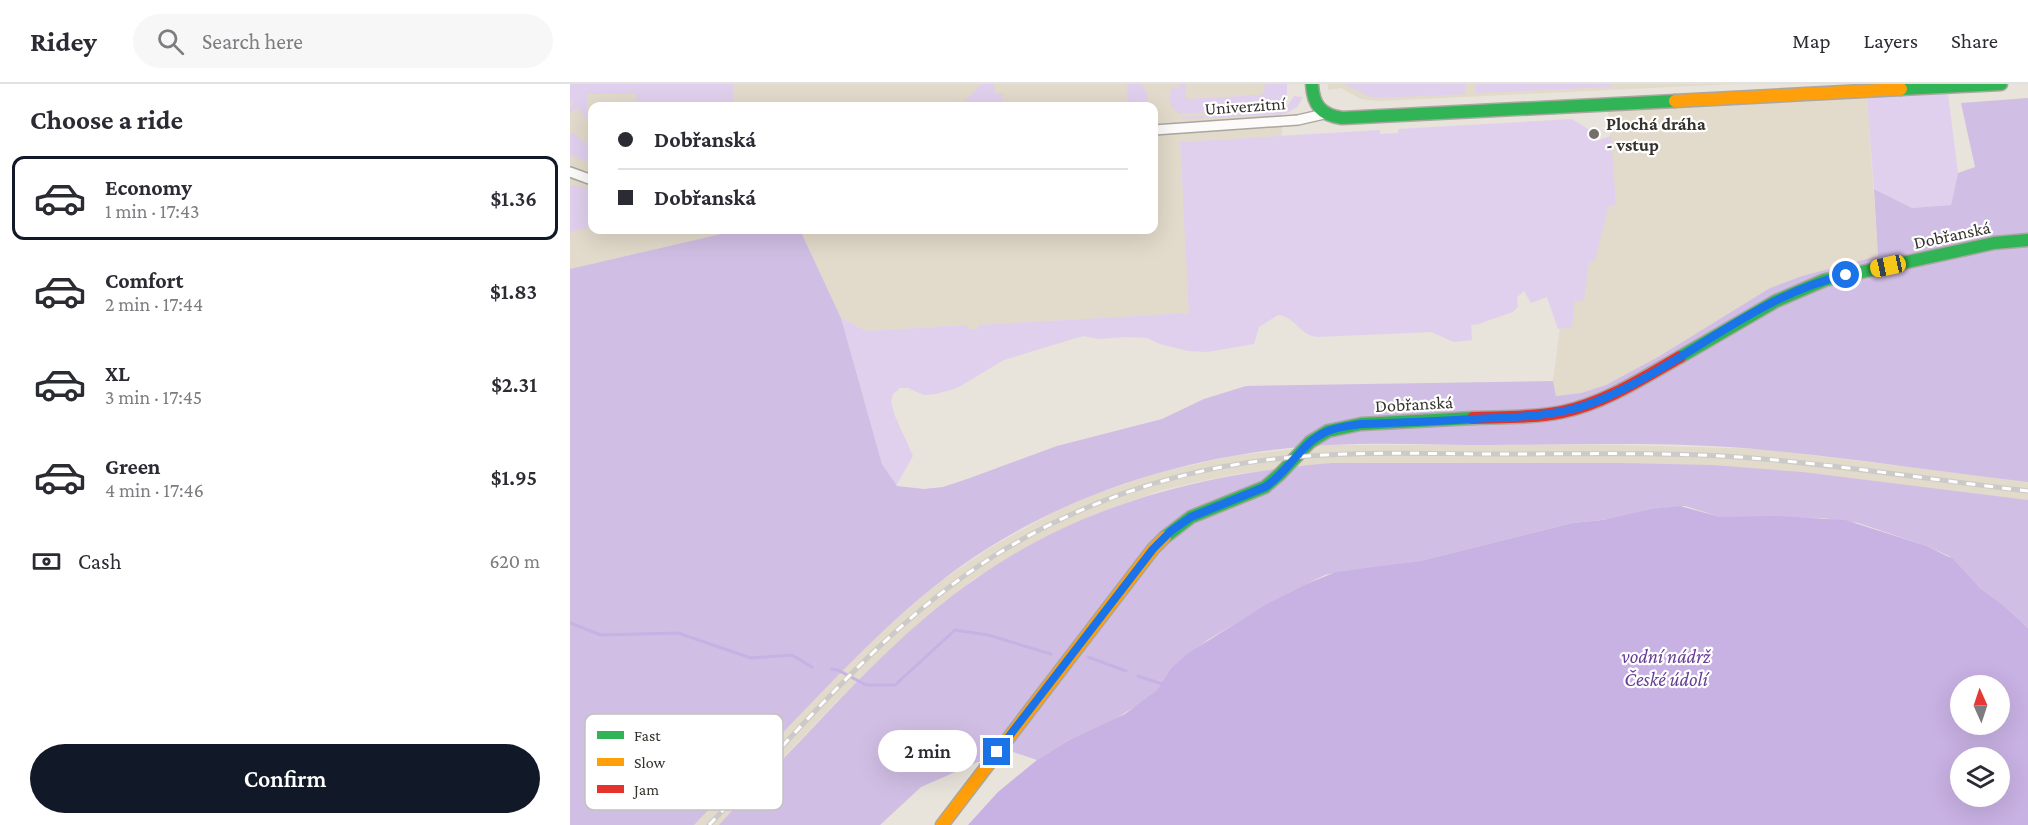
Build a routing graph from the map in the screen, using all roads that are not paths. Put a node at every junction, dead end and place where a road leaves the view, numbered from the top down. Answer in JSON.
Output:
{"nodes":[{"id":1,"x":1312,"y":84,"type":"edge"},
{"id":2,"x":2001,"y":84,"type":"edge"},
{"id":3,"x":1949,"y":85,"type":"edge"},
{"id":4,"x":1324,"y":114,"type":"junction"},
{"id":5,"x":1158,"y":130,"type":"edge"},
{"id":6,"x":570,"y":172,"type":"edge"},
{"id":7,"x":588,"y":179,"type":"edge"},
{"id":8,"x":2028,"y":240,"type":"edge"},
{"id":9,"x":942,"y":825,"type":"edge"}],
"edges":[{"from":1,"to":4,"type":"street"},
{"from":2,"to":3,"type":"street","name":"Univerzitní"},
{"from":3,"to":4,"type":"street","name":"Univerzitní"},
{"from":4,"to":5,"type":"street","name":"Univerzitní"},
{"from":6,"to":7,"type":"street"},
{"from":8,"to":9,"type":"street","name":"Dobřanská"}]}
